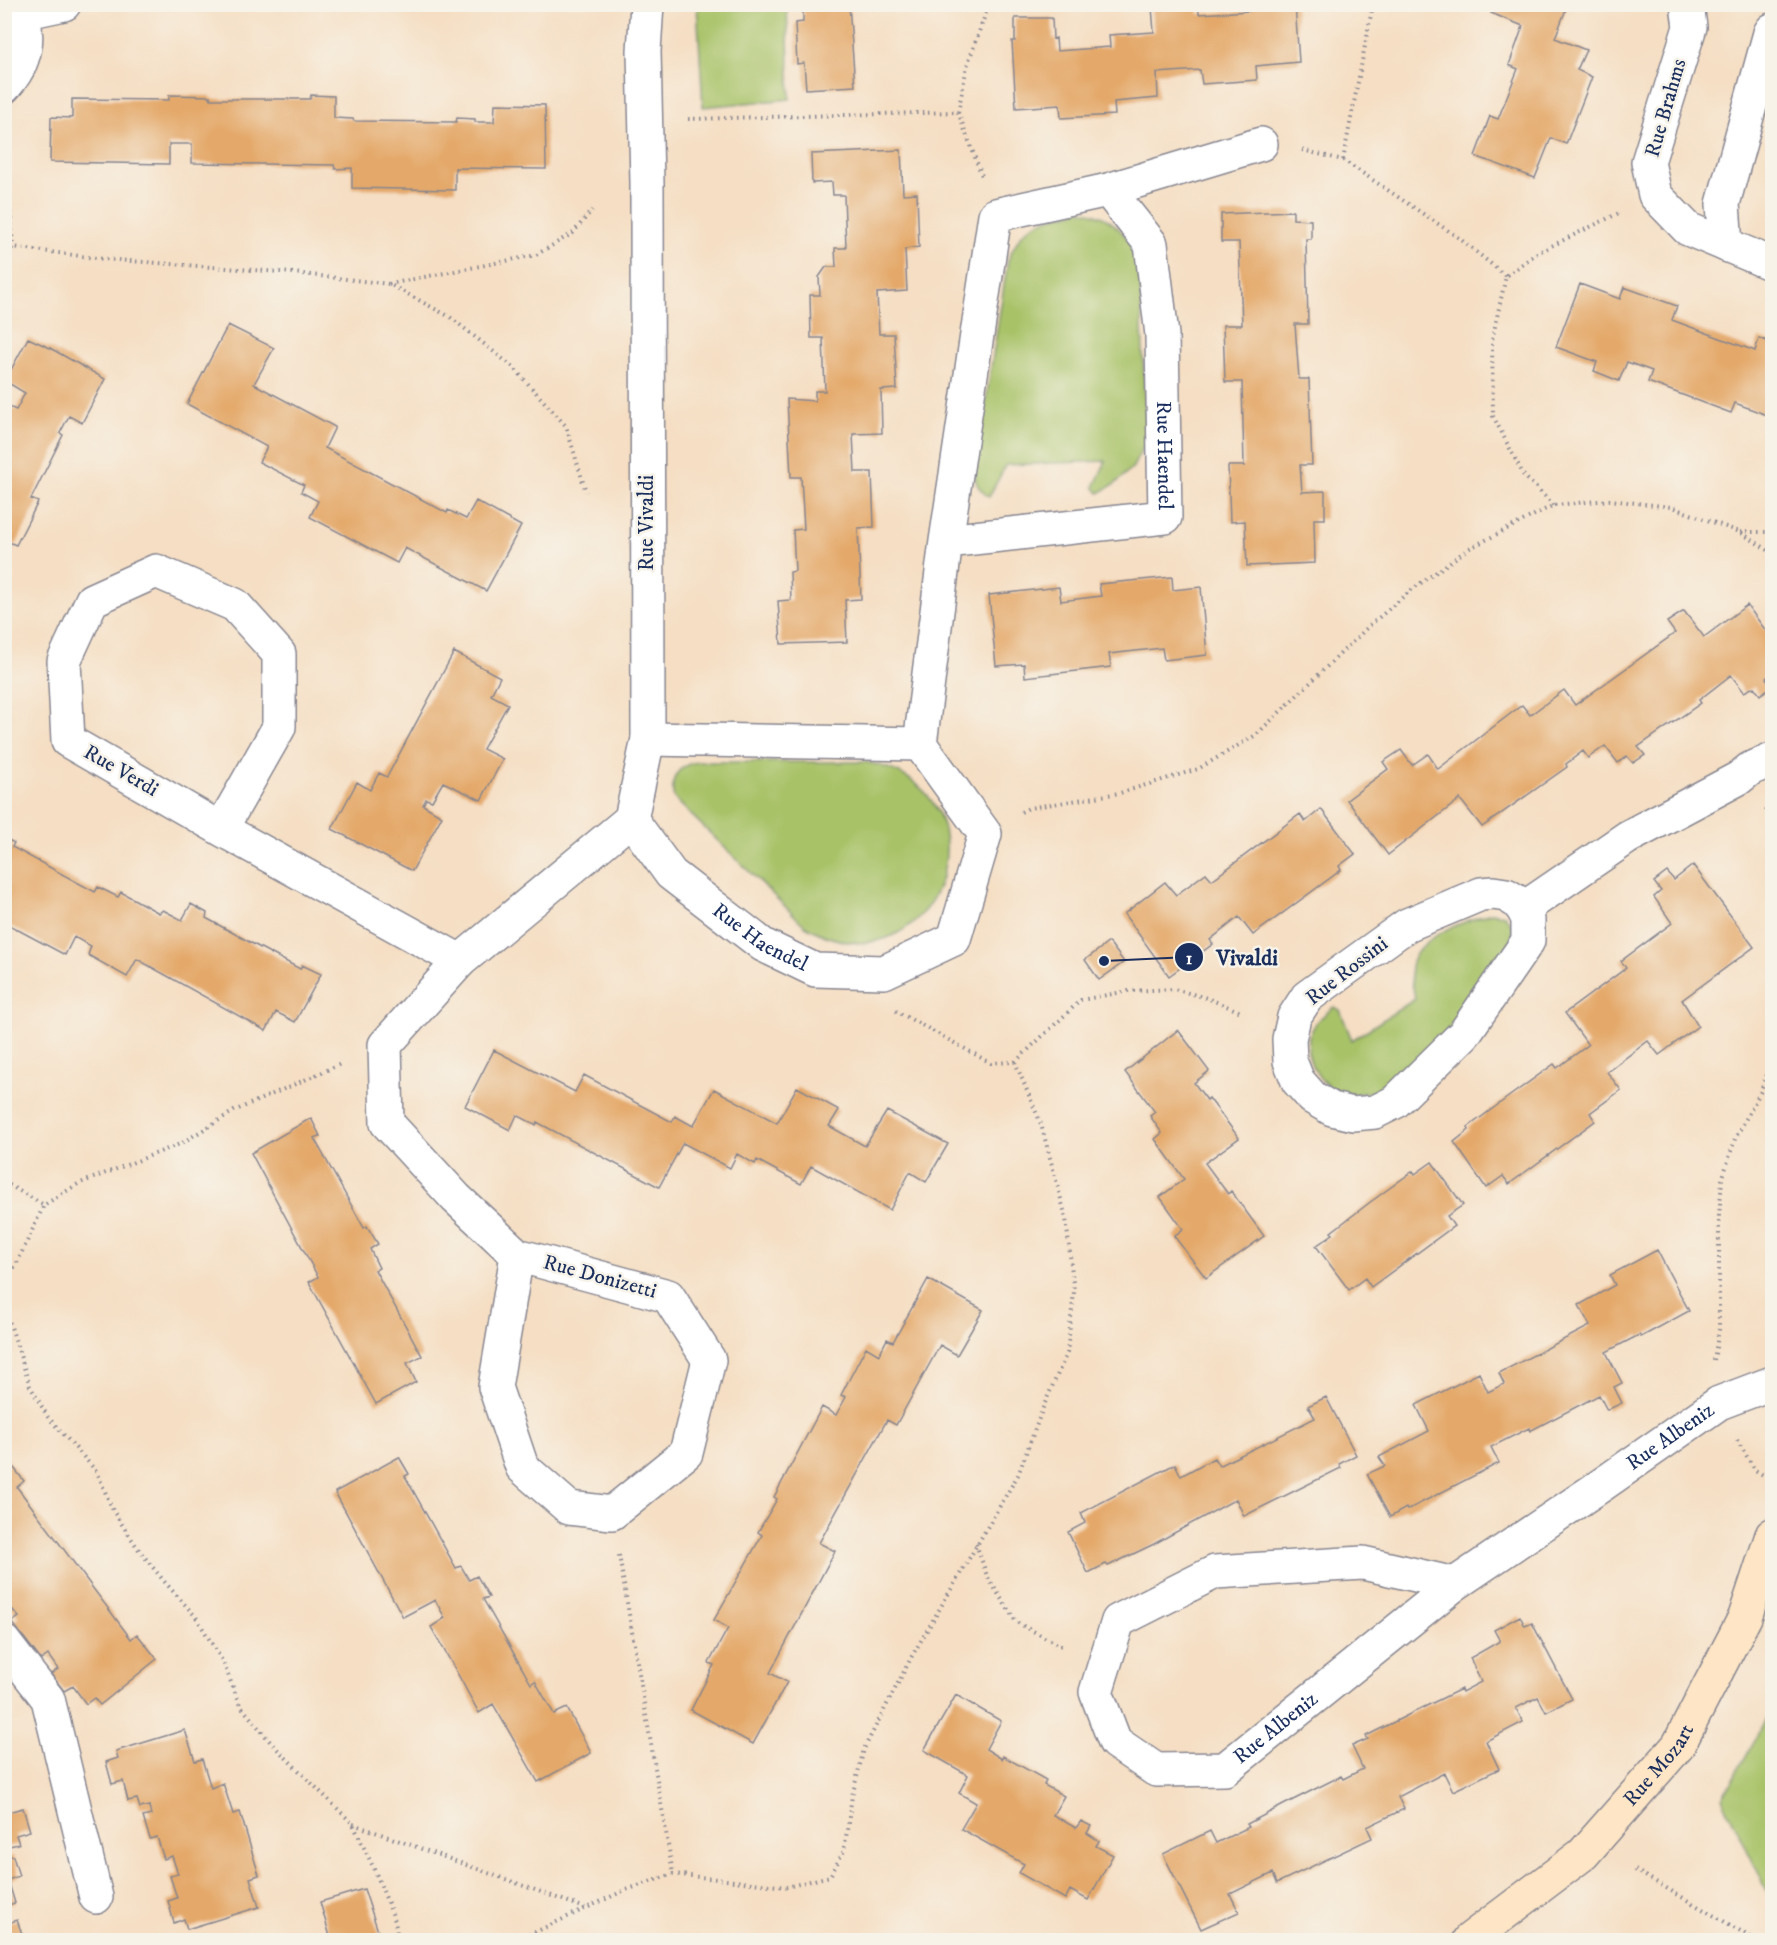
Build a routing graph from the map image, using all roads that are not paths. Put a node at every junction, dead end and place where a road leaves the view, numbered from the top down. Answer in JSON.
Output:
{"nodes":[{"id":1,"x":64,"y":4,"type":"edge"},
{"id":2,"x":647,"y":4,"type":"edge"},
{"id":3,"x":1687,"y":4,"type":"edge"},
{"id":4,"x":20,"y":9,"type":"edge"},
{"id":5,"x":1773,"y":30,"type":"edge"},
{"id":6,"x":4,"y":87,"type":"edge"},
{"id":7,"x":1261,"y":144,"type":"road end"},
{"id":8,"x":1108,"y":190,"type":"junction"},
{"id":9,"x":1726,"y":244,"type":"junction"},
{"id":10,"x":1773,"y":264,"type":"edge"},
{"id":11,"x":946,"y":541,"type":"junction"},
{"id":12,"x":648,"y":739,"type":"junction"},
{"id":13,"x":920,"y":744,"type":"junction"},
{"id":14,"x":1773,"y":760,"type":"edge"},
{"id":15,"x":631,"y":819,"type":"junction"},
{"id":16,"x":221,"y":829,"type":"junction"},
{"id":17,"x":1523,"y":909,"type":"junction"},
{"id":18,"x":460,"y":961,"type":"junction"},
{"id":19,"x":517,"y":1255,"type":"junction"},
{"id":20,"x":1773,"y":1383,"type":"edge"},
{"id":21,"x":1773,"y":1535,"type":"edge"},
{"id":22,"x":1455,"y":1584,"type":"junction"},
{"id":23,"x":4,"y":1642,"type":"edge"},
{"id":24,"x":96,"y":1897,"type":"dead end"},
{"id":25,"x":1468,"y":1941,"type":"edge"}],
"edges":[{"from":1,"to":4,"type":"street"},
{"from":2,"to":12,"type":"street","name":"Rue Vivaldi"},
{"from":3,"to":9,"type":"street","name":"Rue Brahms"},
{"from":4,"to":6,"type":"street"},
{"from":5,"to":9,"type":"street"},
{"from":7,"to":8,"type":"street"},
{"from":8,"to":11,"type":"street"},
{"from":8,"to":11,"type":"street","name":"Rue Haendel"},
{"from":9,"to":10,"type":"street"},
{"from":11,"to":13,"type":"street"},
{"from":12,"to":13,"type":"street"},
{"from":12,"to":15,"type":"street","name":"Rue Vivaldi"},
{"from":13,"to":15,"type":"street","name":"Rue Haendel"},
{"from":14,"to":17,"type":"street"},
{"from":15,"to":18,"type":"street"},
{"from":16,"to":16,"type":"street","name":"Rue Verdi"},
{"from":16,"to":18,"type":"street","name":"Rue Verdi"},
{"from":17,"to":17,"type":"street","name":"Rue Rossini"},
{"from":18,"to":19,"type":"street","name":"Rue Donizetti"},
{"from":19,"to":19,"type":"street","name":"Rue Donizetti"},
{"from":20,"to":22,"type":"street","name":"Rue Albeniz"},
{"from":21,"to":25,"type":"street","name":"Rue Mozart"},
{"from":22,"to":22,"type":"street","name":"Rue Albeniz"},
{"from":23,"to":24,"type":"street"}]}
